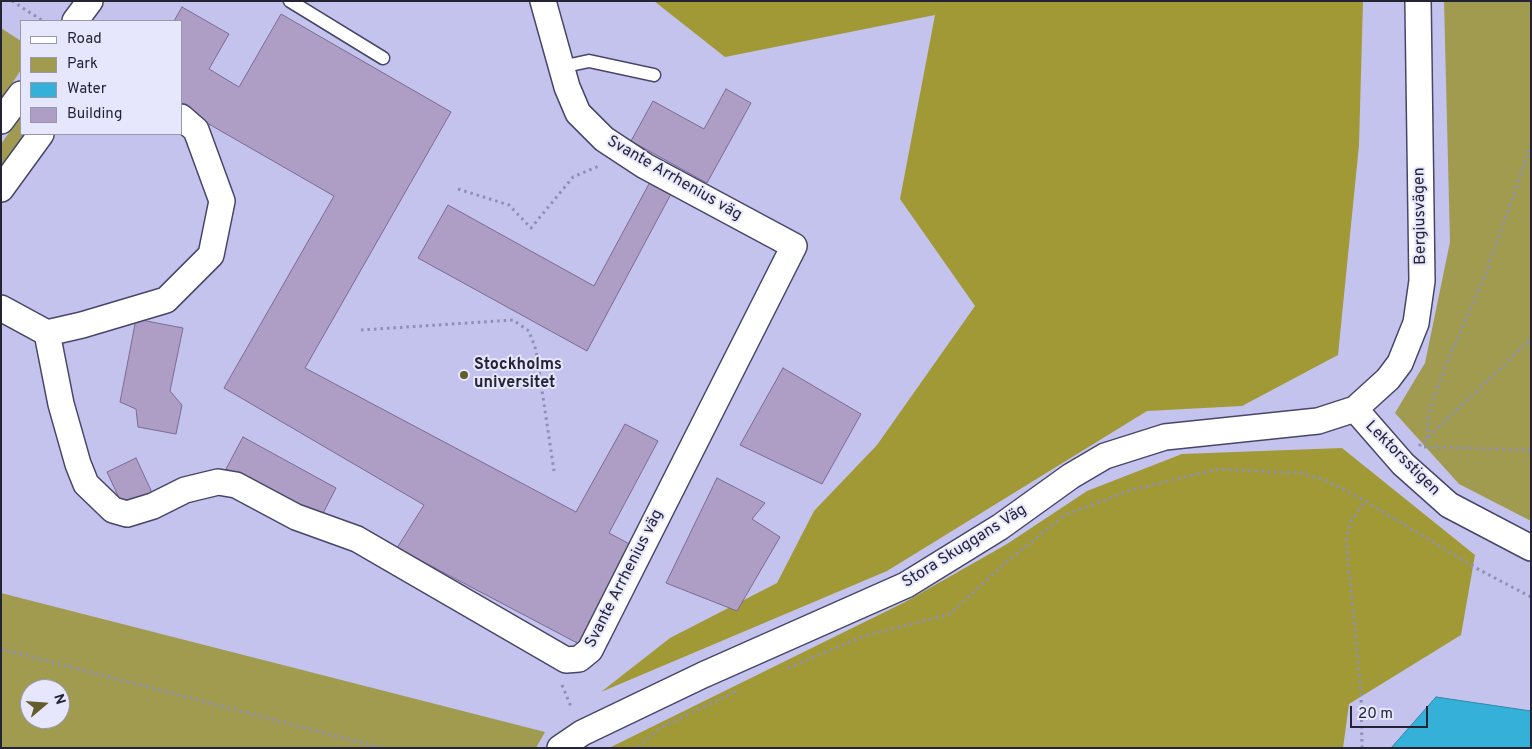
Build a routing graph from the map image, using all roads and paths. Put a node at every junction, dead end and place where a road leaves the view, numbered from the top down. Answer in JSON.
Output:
{"nodes":[{"id":1,"x":12,"y":1,"type":"edge"},
{"id":2,"x":90,"y":1,"type":"edge"},
{"id":3,"x":290,"y":1,"type":"edge"},
{"id":4,"x":543,"y":1,"type":"edge"},
{"id":5,"x":1418,"y":1,"type":"edge"},
{"id":6,"x":41,"y":20,"type":"edge"},
{"id":7,"x":76,"y":20,"type":"edge"},
{"id":8,"x":383,"y":58,"type":"dead end"},
{"id":9,"x":561,"y":66,"type":"junction"},
{"id":10,"x":654,"y":75,"type":"dead end"},
{"id":11,"x":20,"y":95,"type":"edge"},
{"id":12,"x":182,"y":118,"type":"edge"},
{"id":13,"x":1,"y":121,"type":"edge"},
{"id":14,"x":40,"y":135,"type":"edge"},
{"id":15,"x":1531,"y":145,"type":"edge"},
{"id":16,"x":628,"y":154,"type":"junction"},
{"id":17,"x":1,"y":189,"type":"edge"},
{"id":18,"x":458,"y":189,"type":"dead end"},
{"id":19,"x":1,"y":308,"type":"edge"},
{"id":20,"x":361,"y":330,"type":"dead end"},
{"id":21,"x":47,"y":332,"type":"junction"},
{"id":22,"x":1531,"y":340,"type":"edge"},
{"id":23,"x":1355,"y":410,"type":"junction"},
{"id":24,"x":1427,"y":438,"type":"junction"},
{"id":25,"x":1531,"y":450,"type":"edge"},
{"id":26,"x":554,"y":471,"type":"dead end"},
{"id":27,"x":1365,"y":501,"type":"junction"},
{"id":28,"x":1531,"y":548,"type":"edge"},
{"id":29,"x":1531,"y":597,"type":"edge"},
{"id":30,"x":1,"y":649,"type":"edge"},
{"id":31,"x":781,"y":671,"type":"dead end"},
{"id":32,"x":560,"y":680,"type":"dead end"},
{"id":33,"x":745,"y":686,"type":"dead end"},
{"id":34,"x":570,"y":704,"type":"dead end"},
{"id":35,"x":383,"y":748,"type":"edge"},
{"id":36,"x":560,"y":748,"type":"edge"},
{"id":37,"x":638,"y":748,"type":"edge"},
{"id":38,"x":1362,"y":748,"type":"edge"}],
"edges":[{"from":1,"to":6,"type":"path"},
{"from":2,"to":7,"type":"street"},
{"from":3,"to":8,"type":"lane"},
{"from":4,"to":9,"type":"street","name":"Svante Arrhenius väg"},
{"from":5,"to":23,"type":"street","name":"Bergiusvägen"},
{"from":9,"to":10,"type":"lane"},
{"from":9,"to":16,"type":"street","name":"Svante Arrhenius väg"},
{"from":11,"to":13,"type":"street"},
{"from":12,"to":21,"type":"street"},
{"from":14,"to":17,"type":"street"},
{"from":15,"to":24,"type":"path"},
{"from":16,"to":18,"type":"path"},
{"from":16,"to":21,"type":"street","name":"Svante Arrhenius väg"},
{"from":19,"to":21,"type":"street"},
{"from":20,"to":26,"type":"path"},
{"from":22,"to":24,"type":"path"},
{"from":23,"to":28,"type":"street","name":"Lektorsstigen"},
{"from":23,"to":36,"type":"street","name":"Stora Skuggans Väg"},
{"from":24,"to":25,"type":"path"},
{"from":27,"to":29,"type":"path"},
{"from":27,"to":31,"type":"path"},
{"from":27,"to":38,"type":"path"},
{"from":30,"to":35,"type":"path"},
{"from":32,"to":34,"type":"path"},
{"from":33,"to":37,"type":"path"}]}
